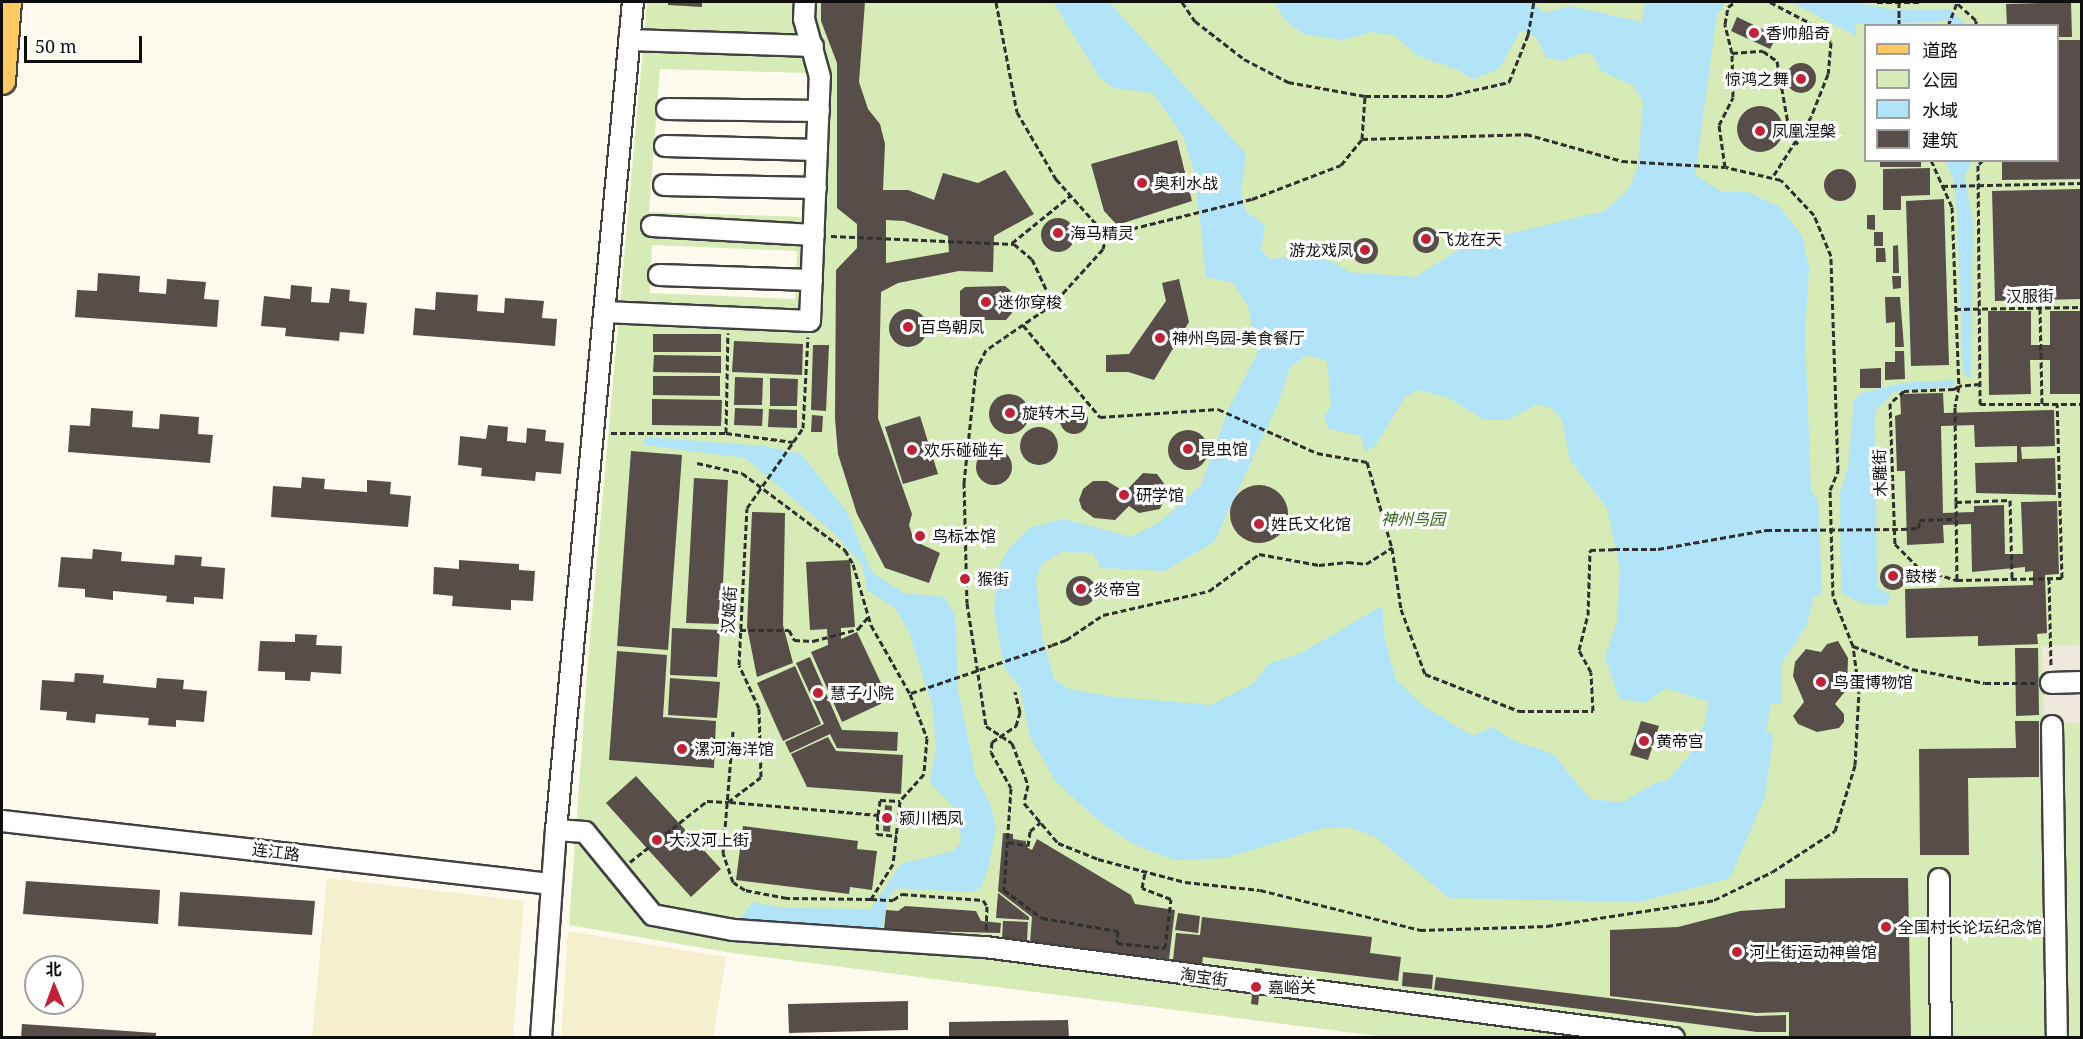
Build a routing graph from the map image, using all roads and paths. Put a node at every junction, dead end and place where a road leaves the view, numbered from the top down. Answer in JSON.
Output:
{"nodes":[{"id":1,"x":8,"y":2,"type":"edge"},
{"id":2,"x":633,"y":2,"type":"edge"},
{"id":3,"x":805,"y":2,"type":"edge"},
{"id":4,"x":996,"y":2,"type":"edge"},
{"id":5,"x":1182,"y":2,"type":"edge"},
{"id":6,"x":1534,"y":2,"type":"edge"},
{"id":7,"x":1735,"y":2,"type":"edge"},
{"id":8,"x":1770,"y":2,"type":"edge"},
{"id":9,"x":1877,"y":2,"type":"edge"},
{"id":10,"x":1920,"y":2,"type":"edge"},
{"id":11,"x":1958,"y":3,"type":"edge"},
{"id":12,"x":1899,"y":4,"type":"edge"},
{"id":13,"x":1899,"y":24,"type":"edge"},
{"id":14,"x":1949,"y":24,"type":"edge"},
{"id":15,"x":1976,"y":24,"type":"edge"},
{"id":16,"x":629,"y":40,"type":"junction"},
{"id":17,"x":813,"y":46,"type":"junction"},
{"id":18,"x":1732,"y":53,"type":"junction"},
{"id":19,"x":2,"y":81,"type":"edge"},
{"id":20,"x":1365,"y":96,"type":"junction"},
{"id":21,"x":666,"y":109,"type":"dead end"},
{"id":22,"x":819,"y":111,"type":"junction"},
{"id":23,"x":1362,"y":139,"type":"junction"},
{"id":24,"x":1798,"y":144,"type":"junction"},
{"id":25,"x":665,"y":146,"type":"dead end"},
{"id":26,"x":817,"y":150,"type":"junction"},
{"id":27,"x":1932,"y":162,"type":"edge"},
{"id":28,"x":1981,"y":162,"type":"edge"},
{"id":29,"x":1725,"y":166,"type":"junction"},
{"id":30,"x":1772,"y":178,"type":"junction"},
{"id":31,"x":2082,"y":183,"type":"edge"},
{"id":32,"x":664,"y":184,"type":"dead end"},
{"id":33,"x":1978,"y":185,"type":"junction"},
{"id":34,"x":1942,"y":186,"type":"junction"},
{"id":35,"x":816,"y":189,"type":"junction"},
{"id":36,"x":1071,"y":195,"type":"junction"},
{"id":37,"x":652,"y":226,"type":"dead end"},
{"id":38,"x":814,"y":235,"type":"junction"},
{"id":39,"x":1106,"y":235,"type":"junction"},
{"id":40,"x":1011,"y":244,"type":"junction"},
{"id":41,"x":660,"y":275,"type":"dead end"},
{"id":42,"x":812,"y":280,"type":"junction"},
{"id":43,"x":1053,"y":304,"type":"junction"},
{"id":44,"x":2082,"y":307,"type":"edge"},
{"id":45,"x":1980,"y":308,"type":"junction"},
{"id":46,"x":2040,"y":308,"type":"junction"},
{"id":47,"x":1955,"y":309,"type":"junction"},
{"id":48,"x":604,"y":312,"type":"junction"},
{"id":49,"x":729,"y":318,"type":"junction"},
{"id":50,"x":799,"y":320,"type":"junction"},
{"id":51,"x":1022,"y":324,"type":"junction"},
{"id":52,"x":1980,"y":384,"type":"junction"},
{"id":53,"x":1959,"y":386,"type":"junction"},
{"id":54,"x":2042,"y":404,"type":"junction"},
{"id":55,"x":2057,"y":404,"type":"junction"},
{"id":56,"x":2082,"y":404,"type":"edge"},
{"id":57,"x":593,"y":431,"type":"junction"},
{"id":58,"x":726,"y":433,"type":"junction"},
{"id":59,"x":793,"y":442,"type":"junction"},
{"id":60,"x":696,"y":463,"type":"dead end"},
{"id":61,"x":763,"y":485,"type":"junction"},
{"id":62,"x":1956,"y":502,"type":"junction"},
{"id":63,"x":1956,"y":519,"type":"junction"},
{"id":64,"x":1392,"y":548,"type":"junction"},
{"id":65,"x":2049,"y":578,"type":"junction"},
{"id":66,"x":2012,"y":579,"type":"junction"},
{"id":67,"x":1957,"y":580,"type":"junction"},
{"id":68,"x":868,"y":617,"type":"junction"},
{"id":69,"x":740,"y":630,"type":"junction"},
{"id":70,"x":1853,"y":646,"type":"junction"},
{"id":71,"x":2082,"y":682,"type":"edge"},
{"id":72,"x":2051,"y":683,"type":"junction"},
{"id":73,"x":1015,"y":692,"type":"dead end"},
{"id":74,"x":910,"y":694,"type":"junction"},
{"id":75,"x":2052,"y":726,"type":"dead end"},
{"id":76,"x":733,"y":731,"type":"dead end"},
{"id":77,"x":900,"y":801,"type":"junction"},
{"id":78,"x":728,"y":802,"type":"junction"},
{"id":79,"x":878,"y":814,"type":"junction"},
{"id":80,"x":2,"y":821,"type":"edge"},
{"id":81,"x":1041,"y":822,"type":"junction"},
{"id":82,"x":556,"y":830,"type":"junction"},
{"id":83,"x":898,"y":836,"type":"junction"},
{"id":84,"x":1008,"y":842,"type":"junction"},
{"id":85,"x":617,"y":872,"type":"junction"},
{"id":86,"x":1146,"y":872,"type":"junction"},
{"id":87,"x":1939,"y":879,"type":"dead end"},
{"id":88,"x":551,"y":884,"type":"junction"},
{"id":89,"x":871,"y":899,"type":"junction"},
{"id":90,"x":985,"y":947,"type":"junction"},
{"id":91,"x":541,"y":1038,"type":"edge"},
{"id":92,"x":1674,"y":1038,"type":"edge"},
{"id":93,"x":1941,"y":1038,"type":"edge"},
{"id":94,"x":2057,"y":1038,"type":"edge"}],
"edges":[{"from":1,"to":19,"type":"main road"},
{"from":2,"to":16,"type":"street"},
{"from":3,"to":17,"type":"street"},
{"from":4,"to":36,"type":"path"},
{"from":5,"to":20,"type":"path"},
{"from":6,"to":20,"type":"path"},
{"from":7,"to":18,"type":"path"},
{"from":8,"to":24,"type":"path"},
{"from":9,"to":12,"type":"path"},
{"from":10,"to":12,"type":"path"},
{"from":11,"to":14,"type":"path"},
{"from":11,"to":15,"type":"path"},
{"from":12,"to":13,"type":"path"},
{"from":16,"to":17,"type":"street"},
{"from":16,"to":48,"type":"street"},
{"from":17,"to":22,"type":"street"},
{"from":18,"to":24,"type":"path"},
{"from":18,"to":29,"type":"path"},
{"from":20,"to":23,"type":"path"},
{"from":21,"to":22,"type":"street"},
{"from":22,"to":26,"type":"street"},
{"from":23,"to":29,"type":"path"},
{"from":23,"to":39,"type":"path"},
{"from":24,"to":30,"type":"path"},
{"from":25,"to":26,"type":"street"},
{"from":26,"to":35,"type":"street"},
{"from":27,"to":34,"type":"path"},
{"from":28,"to":33,"type":"path"},
{"from":29,"to":30,"type":"path"},
{"from":30,"to":70,"type":"path"},
{"from":31,"to":33,"type":"path"},
{"from":32,"to":35,"type":"street"},
{"from":33,"to":34,"type":"path"},
{"from":33,"to":45,"type":"path"},
{"from":34,"to":47,"type":"path"},
{"from":35,"to":38,"type":"street"},
{"from":36,"to":39,"type":"path"},
{"from":36,"to":40,"type":"path"},
{"from":37,"to":38,"type":"street"},
{"from":38,"to":40,"type":"path"},
{"from":38,"to":42,"type":"street"},
{"from":39,"to":43,"type":"path"},
{"from":40,"to":43,"type":"path"},
{"from":41,"to":42,"type":"street"},
{"from":42,"to":50,"type":"street"},
{"from":43,"to":51,"type":"path"},
{"from":44,"to":46,"type":"path","name":"汉服街"},
{"from":45,"to":46,"type":"path","name":"汉服街"},
{"from":45,"to":47,"type":"path","name":"汉服街"},
{"from":45,"to":52,"type":"path"},
{"from":46,"to":54,"type":"path"},
{"from":47,"to":53,"type":"path"},
{"from":48,"to":49,"type":"street"},
{"from":48,"to":57,"type":"street"},
{"from":49,"to":50,"type":"street"},
{"from":49,"to":58,"type":"path"},
{"from":50,"to":59,"type":"path","name":"汉姬街"},
{"from":51,"to":64,"type":"path"},
{"from":51,"to":81,"type":"path"},
{"from":52,"to":53,"type":"path"},
{"from":52,"to":54,"type":"path"},
{"from":53,"to":62,"type":"path"},
{"from":53,"to":67,"type":"path","name":"木雕街"},
{"from":54,"to":55,"type":"path"},
{"from":55,"to":56,"type":"path"},
{"from":55,"to":65,"type":"path"},
{"from":57,"to":58,"type":"path"},
{"from":57,"to":82,"type":"street"},
{"from":58,"to":59,"type":"path"},
{"from":59,"to":61,"type":"path","name":"汉姬街"},
{"from":60,"to":61,"type":"path"},
{"from":61,"to":68,"type":"path"},
{"from":61,"to":69,"type":"path","name":"汉姬街"},
{"from":62,"to":63,"type":"path"},
{"from":62,"to":66,"type":"path"},
{"from":63,"to":64,"type":"path","bridge":true},
{"from":63,"to":67,"type":"path"},
{"from":64,"to":74,"type":"path","bridge":true},
{"from":65,"to":66,"type":"path"},
{"from":65,"to":72,"type":"path"},
{"from":66,"to":67,"type":"path"},
{"from":68,"to":69,"type":"path"},
{"from":68,"to":74,"type":"path"},
{"from":69,"to":78,"type":"path","name":"汉姬街"},
{"from":70,"to":72,"type":"path"},
{"from":70,"to":86,"type":"path"},
{"from":71,"to":72,"type":"street"},
{"from":73,"to":84,"type":"path","bridge":true},
{"from":74,"to":77,"type":"path"},
{"from":75,"to":94,"type":"street"},
{"from":76,"to":78,"type":"path"},
{"from":77,"to":79,"type":"path"},
{"from":77,"to":83,"type":"path"},
{"from":78,"to":79,"type":"path"},
{"from":78,"to":85,"type":"path"},
{"from":78,"to":89,"type":"path"},
{"from":79,"to":83,"type":"path"},
{"from":80,"to":88,"type":"street","name":"连江路"},
{"from":81,"to":84,"type":"path"},
{"from":81,"to":86,"type":"path"},
{"from":82,"to":85,"type":"street","name":"淘宝街"},
{"from":82,"to":88,"type":"street"},
{"from":83,"to":89,"type":"path"},
{"from":84,"to":86,"type":"path"},
{"from":85,"to":90,"type":"street","name":"淘宝街"},
{"from":87,"to":93,"type":"street"},
{"from":88,"to":91,"type":"street"},
{"from":89,"to":90,"type":"path"},
{"from":90,"to":92,"type":"street","name":"淘宝街"}]}
